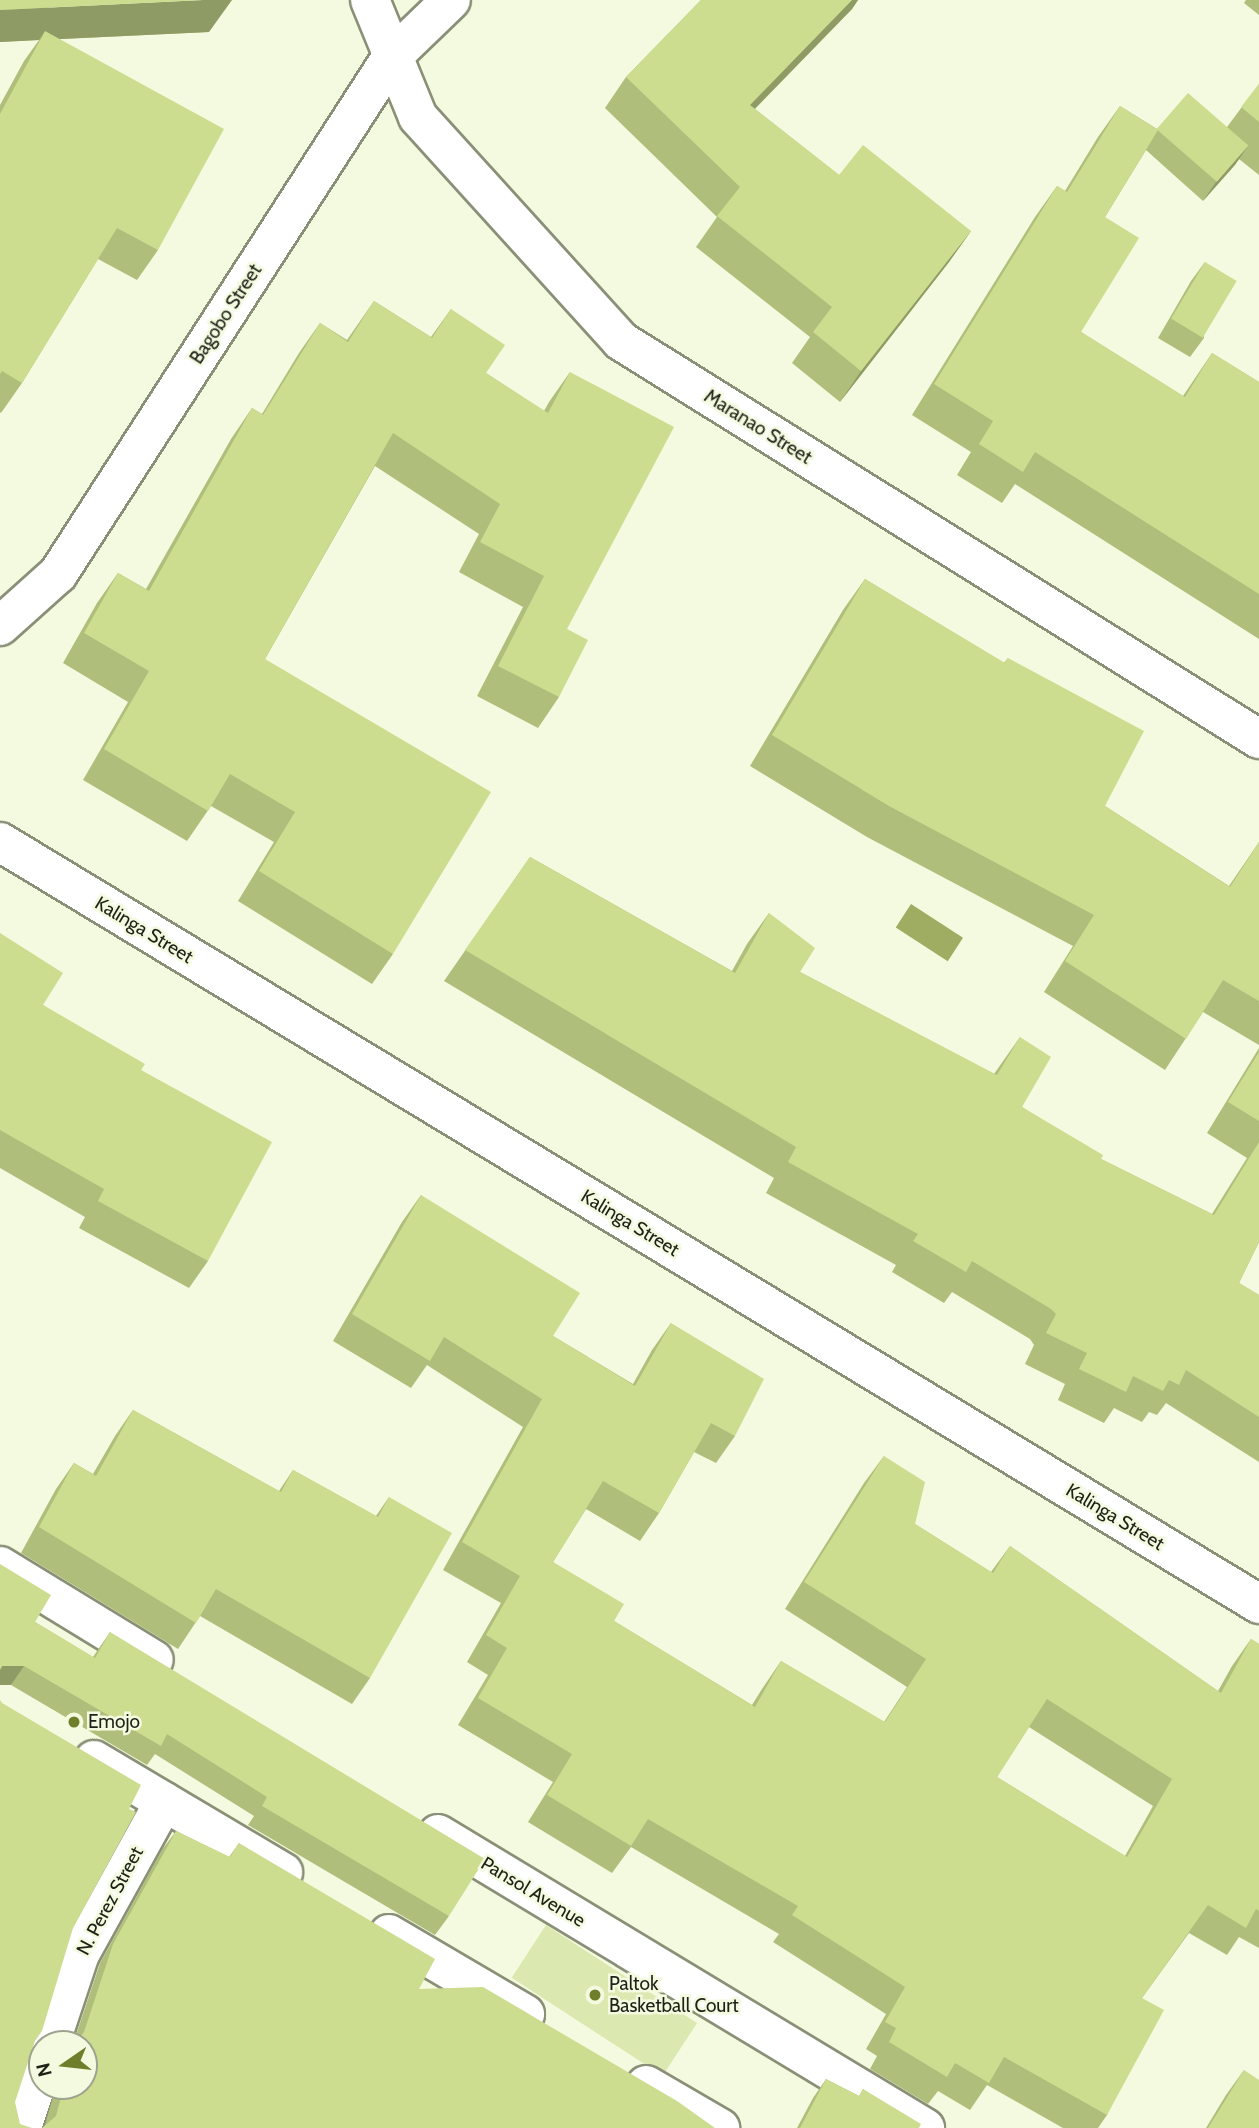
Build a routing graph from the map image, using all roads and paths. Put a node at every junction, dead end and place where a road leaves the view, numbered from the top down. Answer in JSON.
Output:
{"nodes":[{"id":1,"x":370,"y":0,"type":"edge"},
{"id":2,"x":451,"y":0,"type":"edge"},
{"id":3,"x":391,"y":58,"type":"junction"},
{"id":4,"x":0,"y":626,"type":"edge"},
{"id":5,"x":1259,"y":738,"type":"edge"},
{"id":6,"x":0,"y":842,"type":"edge"},
{"id":7,"x":0,"y":1566,"type":"edge"},
{"id":8,"x":1259,"y":1604,"type":"edge"},
{"id":9,"x":190,"y":1682,"type":"edge"},
{"id":10,"x":59,"y":1739,"type":"edge"},
{"id":11,"x":164,"y":1802,"type":"junction"},
{"id":12,"x":403,"y":1812,"type":"edge"},
{"id":13,"x":315,"y":1891,"type":"edge"},
{"id":14,"x":362,"y":1918,"type":"edge"},
{"id":15,"x":55,"y":2030,"type":"edge"},
{"id":16,"x":559,"y":2034,"type":"edge"},
{"id":17,"x":617,"y":2068,"type":"edge"},
{"id":18,"x":31,"y":2100,"type":"edge"},
{"id":19,"x":22,"y":2128,"type":"edge"},
{"id":20,"x":720,"y":2128,"type":"edge"},
{"id":21,"x":925,"y":2128,"type":"edge"}],
"edges":[{"from":1,"to":3,"type":"street","name":"Maranao Street"},
{"from":2,"to":3,"type":"street","name":"Bagobo Street"},
{"from":3,"to":4,"type":"street","name":"Bagobo Street"},
{"from":3,"to":5,"type":"street","name":"Maranao Street"},
{"from":6,"to":8,"type":"street","name":"Kalinga Street"},
{"from":7,"to":9,"type":"street"},
{"from":10,"to":11,"type":"street"},
{"from":11,"to":13,"type":"street"},
{"from":11,"to":15,"type":"street","name":"N. Perez Street"},
{"from":12,"to":21,"type":"street","name":"Pansol Avenue"},
{"from":14,"to":16,"type":"street"},
{"from":17,"to":20,"type":"street"},
{"from":18,"to":19,"type":"street"}]}
